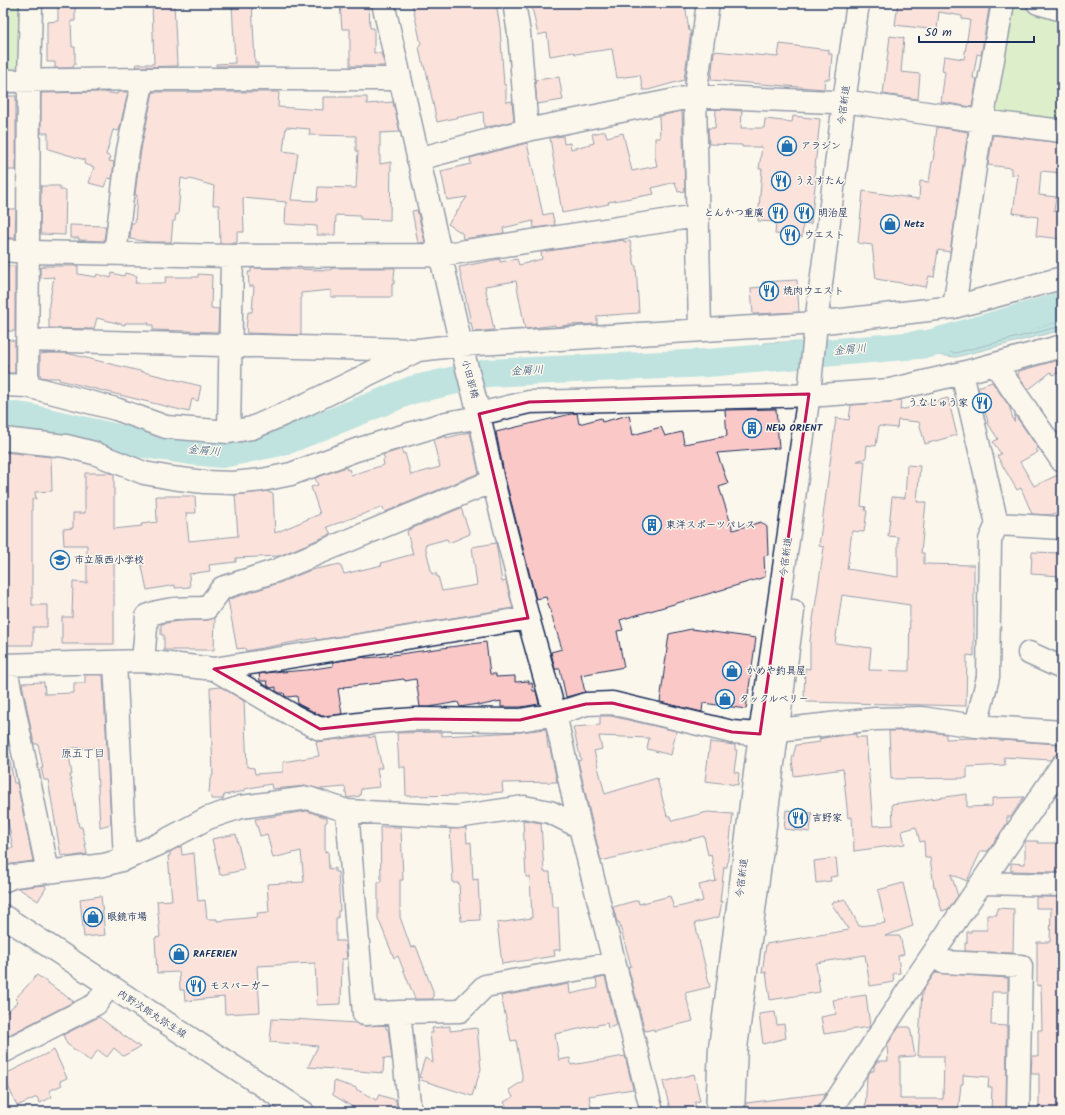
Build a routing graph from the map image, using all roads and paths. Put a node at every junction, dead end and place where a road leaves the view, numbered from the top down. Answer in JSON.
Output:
{"nodes":[{"id":1,"x":31,"y":3,"type":"edge"},
{"id":2,"x":383,"y":3,"type":"edge"},
{"id":3,"x":516,"y":3,"type":"edge"},
{"id":4,"x":708,"y":3,"type":"edge"},
{"id":5,"x":858,"y":3,"type":"edge"},
{"id":6,"x":872,"y":3,"type":"edge"},
{"id":7,"x":1003,"y":3,"type":"edge"},
{"id":8,"x":1038,"y":3,"type":"edge"},
{"id":9,"x":1062,"y":10,"type":"edge"},
{"id":10,"x":143,"y":79,"type":"junction"},
{"id":11,"x":400,"y":79,"type":"junction"},
{"id":12,"x":3,"y":81,"type":"edge"},
{"id":13,"x":29,"y":82,"type":"junction"},
{"id":14,"x":695,"y":96,"type":"junction"},
{"id":15,"x":850,"y":103,"type":"junction"},
{"id":16,"x":982,"y":121,"type":"junction"},
{"id":17,"x":527,"y":130,"type":"junction"},
{"id":18,"x":1062,"y":131,"type":"edge"},
{"id":19,"x":418,"y":159,"type":"junction"},
{"id":20,"x":698,"y":216,"type":"junction"},
{"id":21,"x":3,"y":250,"type":"edge"},
{"id":22,"x":28,"y":252,"type":"junction"},
{"id":23,"x":115,"y":254,"type":"junction"},
{"id":24,"x":440,"y":255,"type":"junction"},
{"id":25,"x":232,"y":256,"type":"junction"},
{"id":26,"x":1062,"y":278,"type":"edge"},
{"id":27,"x":954,"y":307,"type":"junction"},
{"id":28,"x":824,"y":323,"type":"junction"},
{"id":29,"x":700,"y":330,"type":"junction"},
{"id":30,"x":28,"y":340,"type":"junction"},
{"id":31,"x":461,"y":345,"type":"junction"},
{"id":32,"x":231,"y":346,"type":"junction"},
{"id":33,"x":1062,"y":346,"type":"edge"},
{"id":34,"x":418,"y":350,"type":"junction"},
{"id":35,"x":994,"y":364,"type":"junction"},
{"id":36,"x":962,"y":373,"type":"junction"},
{"id":37,"x":3,"y":385,"type":"edge"},
{"id":38,"x":27,"y":386,"type":"junction"},
{"id":39,"x":816,"y":395,"type":"junction"},
{"id":40,"x":479,"y":416,"type":"junction"},
{"id":41,"x":230,"y":432,"type":"junction"},
{"id":42,"x":3,"y":439,"type":"edge"},
{"id":43,"x":1062,"y":461,"type":"edge"},
{"id":44,"x":493,"y":481,"type":"junction"},
{"id":45,"x":996,"y":524,"type":"junction"},
{"id":46,"x":1062,"y":528,"type":"edge"},
{"id":47,"x":528,"y":618,"type":"junction"},
{"id":48,"x":1029,"y":653,"type":"dead end"},
{"id":49,"x":143,"y":661,"type":"junction"},
{"id":50,"x":115,"y":662,"type":"junction"},
{"id":51,"x":4,"y":664,"type":"edge"},
{"id":52,"x":1062,"y":668,"type":"edge"},
{"id":53,"x":214,"y":669,"type":"junction"},
{"id":54,"x":555,"y":714,"type":"junction"},
{"id":55,"x":976,"y":726,"type":"junction"},
{"id":56,"x":769,"y":732,"type":"junction"},
{"id":57,"x":1062,"y":732,"type":"edge"},
{"id":58,"x":1062,"y":765,"type":"edge"},
{"id":59,"x":347,"y":811,"type":"junction"},
{"id":60,"x":580,"y":827,"type":"junction"},
{"id":61,"x":125,"y":859,"type":"junction"},
{"id":62,"x":48,"y":872,"type":"junction"},
{"id":63,"x":3,"y":881,"type":"edge"},
{"id":64,"x":982,"y":883,"type":"junction"},
{"id":65,"x":1062,"y":885,"type":"edge"},
{"id":66,"x":3,"y":916,"type":"edge"},
{"id":67,"x":933,"y":954,"type":"junction"},
{"id":68,"x":614,"y":963,"type":"junction"},
{"id":69,"x":109,"y":986,"type":"junction"},
{"id":70,"x":399,"y":1012,"type":"junction"},
{"id":71,"x":3,"y":1052,"type":"edge"},
{"id":72,"x":302,"y":1112,"type":"edge"},
{"id":73,"x":410,"y":1112,"type":"edge"},
{"id":74,"x":652,"y":1112,"type":"edge"},
{"id":75,"x":717,"y":1112,"type":"edge"},
{"id":76,"x":732,"y":1112,"type":"edge"},
{"id":77,"x":829,"y":1112,"type":"edge"},
{"id":78,"x":1018,"y":1112,"type":"edge"}],
"edges":[{"from":1,"to":13,"type":"main road"},
{"from":2,"to":11,"type":"main road","name":"小田部橋"},
{"from":3,"to":17,"type":"main road"},
{"from":4,"to":14,"type":"main road"},
{"from":5,"to":15,"type":"main road","name":"今宿新道"},
{"from":6,"to":15,"type":"main road","name":"今宿新道"},
{"from":7,"to":16,"type":"main road"},
{"from":8,"to":9,"type":"main road"},
{"from":10,"to":11,"type":"main road"},
{"from":10,"to":13,"type":"main road"},
{"from":10,"to":23,"type":"main road"},
{"from":11,"to":19,"type":"main road","name":"小田部橋"},
{"from":12,"to":13,"type":"main road"},
{"from":13,"to":22,"type":"main road"},
{"from":14,"to":15,"type":"main road"},
{"from":14,"to":17,"type":"main road"},
{"from":14,"to":20,"type":"main road"},
{"from":15,"to":16,"type":"main road"},
{"from":15,"to":28,"type":"main road","name":"今宿新道"},
{"from":16,"to":18,"type":"main road"},
{"from":16,"to":27,"type":"main road"},
{"from":17,"to":19,"type":"main road"},
{"from":19,"to":24,"type":"main road","name":"小田部橋"},
{"from":20,"to":24,"type":"main road"},
{"from":20,"to":29,"type":"main road"},
{"from":21,"to":22,"type":"main road"},
{"from":22,"to":23,"type":"main road"},
{"from":22,"to":30,"type":"main road"},
{"from":23,"to":25,"type":"main road"},
{"from":24,"to":25,"type":"main road"},
{"from":24,"to":31,"type":"main road","name":"小田部橋"},
{"from":25,"to":32,"type":"main road"},
{"from":26,"to":27,"type":"main road"},
{"from":27,"to":28,"type":"main road"},
{"from":28,"to":29,"type":"main road"},
{"from":28,"to":39,"type":"main road","name":"今宿新道"},
{"from":29,"to":31,"type":"main road"},
{"from":30,"to":32,"type":"main road"},
{"from":30,"to":38,"type":"main road"},
{"from":31,"to":34,"type":"main road"},
{"from":31,"to":40,"type":"main road","name":"小田部橋"},
{"from":32,"to":34,"type":"main road"},
{"from":32,"to":41,"type":"main road"},
{"from":33,"to":35,"type":"main road"},
{"from":34,"to":41,"type":"main road"},
{"from":35,"to":36,"type":"main road"},
{"from":35,"to":43,"type":"main road"},
{"from":36,"to":39,"type":"main road"},
{"from":36,"to":45,"type":"main road"},
{"from":37,"to":38,"type":"main road"},
{"from":38,"to":41,"type":"main road"},
{"from":39,"to":40,"type":"main road"},
{"from":39,"to":56,"type":"main road","name":"今宿新道"},
{"from":40,"to":42,"type":"main road"},
{"from":40,"to":44,"type":"main road","name":"小田部橋"},
{"from":44,"to":47,"type":"main road","name":"小田部橋"},
{"from":44,"to":49,"type":"main road"},
{"from":45,"to":46,"type":"main road"},
{"from":45,"to":55,"type":"main road"},
{"from":47,"to":53,"type":"main road"},
{"from":47,"to":54,"type":"main road","name":"小田部橋"},
{"from":48,"to":52,"type":"main road"},
{"from":49,"to":50,"type":"main road"},
{"from":49,"to":53,"type":"main road"},
{"from":50,"to":51,"type":"main road"},
{"from":50,"to":61,"type":"main road"},
{"from":51,"to":62,"type":"main road"},
{"from":53,"to":54,"type":"main road"},
{"from":54,"to":56,"type":"main road"},
{"from":54,"to":60,"type":"main road","name":"小田部橋"},
{"from":55,"to":56,"type":"main road"},
{"from":55,"to":57,"type":"main road"},
{"from":56,"to":75,"type":"main road","name":"今宿新道"},
{"from":56,"to":76,"type":"main road","name":"今宿新道"},
{"from":58,"to":64,"type":"main road"},
{"from":59,"to":60,"type":"main road"},
{"from":59,"to":61,"type":"main road"},
{"from":59,"to":70,"type":"main road"},
{"from":60,"to":68,"type":"main road","name":"小田部橋"},
{"from":61,"to":62,"type":"main road"},
{"from":62,"to":63,"type":"main road"},
{"from":64,"to":65,"type":"main road"},
{"from":64,"to":67,"type":"main road"},
{"from":66,"to":69,"type":"main road","name":"内野次郎丸弥生線"},
{"from":67,"to":77,"type":"main road"},
{"from":67,"to":78,"type":"main road"},
{"from":68,"to":70,"type":"main road"},
{"from":68,"to":74,"type":"main road","name":"小田部橋"},
{"from":69,"to":71,"type":"main road"},
{"from":69,"to":72,"type":"main road","name":"内野次郎丸弥生線"},
{"from":70,"to":73,"type":"main road"}]}
